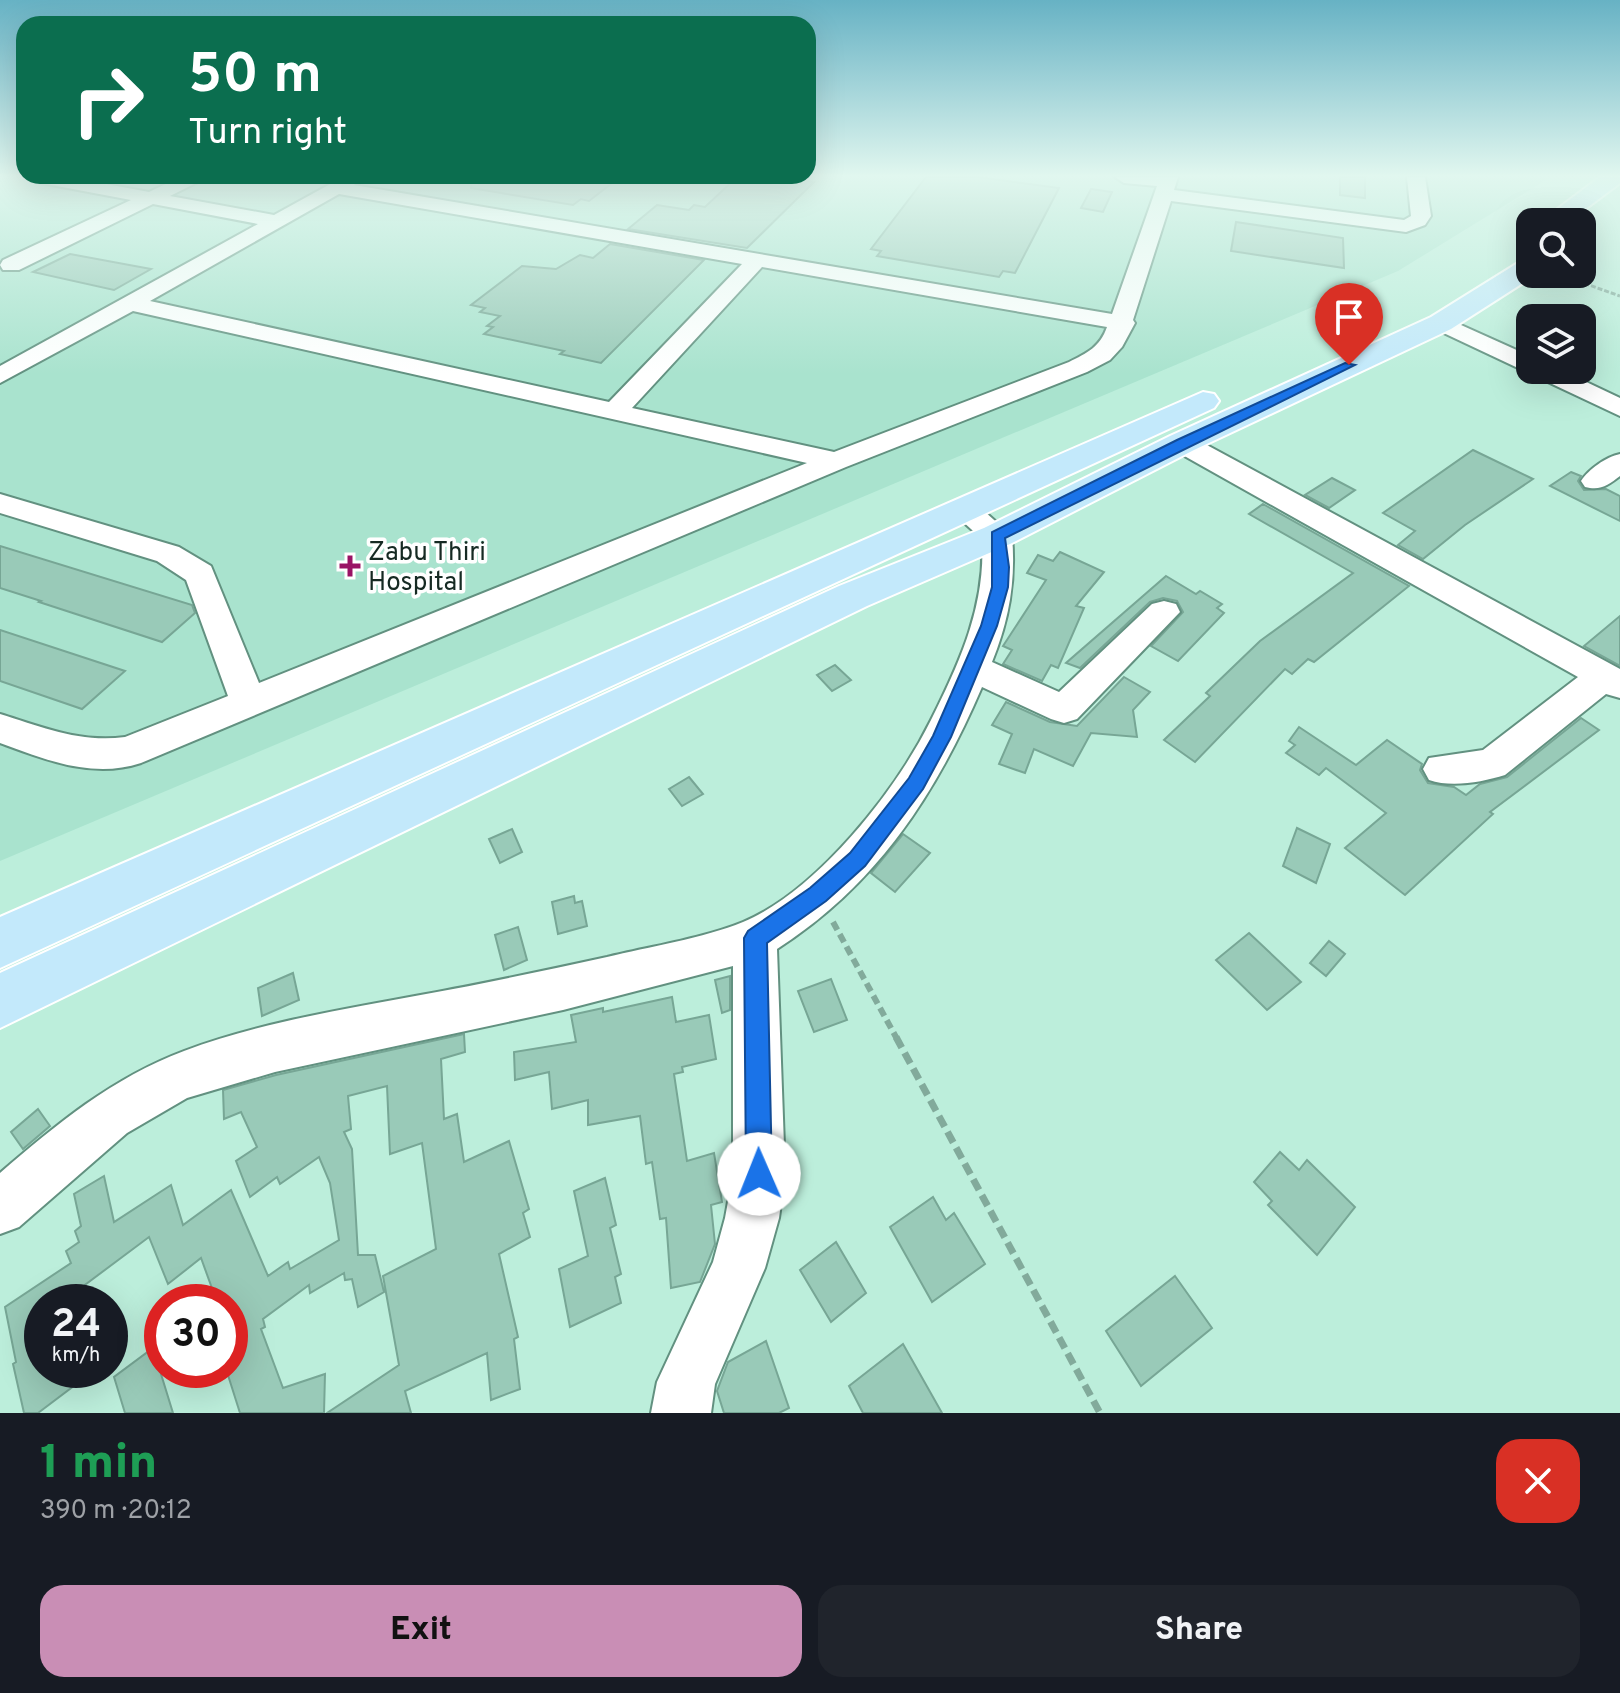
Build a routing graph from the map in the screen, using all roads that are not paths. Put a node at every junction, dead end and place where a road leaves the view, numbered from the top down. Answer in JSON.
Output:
{"nodes":[{"id":1,"x":57,"y":243,"type":"edge"},
{"id":2,"x":236,"y":243,"type":"edge"},
{"id":3,"x":667,"y":243,"type":"edge"},
{"id":4,"x":1148,"y":243,"type":"edge"},
{"id":5,"x":1516,"y":246,"type":"edge"},
{"id":6,"x":757,"y":260,"type":"junction"},
{"id":7,"x":11,"y":265,"type":"dead end"},
{"id":8,"x":1516,"y":276,"type":"edge"},
{"id":9,"x":128,"y":303,"type":"junction"},
{"id":10,"x":1123,"y":323,"type":"junction"},
{"id":11,"x":1441,"y":323,"type":"junction"},
{"id":12,"x":1516,"y":358,"type":"edge"},
{"id":13,"x":0,"y":376,"type":"edge"},
{"id":14,"x":1570,"y":384,"type":"edge"},
{"id":15,"x":1620,"y":408,"type":"edge"},
{"id":16,"x":615,"y":411,"type":"junction"},
{"id":17,"x":1182,"y":443,"type":"junction"},
{"id":18,"x":836,"y":461,"type":"junction"},
{"id":19,"x":1620,"y":462,"type":"edge"},
{"id":20,"x":1595,"y":481,"type":"dead end"},
{"id":21,"x":0,"y":503,"type":"edge"},
{"id":22,"x":981,"y":523,"type":"junction"},
{"id":23,"x":1164,"y":612,"type":"dead end"},
{"id":24,"x":972,"y":668,"type":"junction"},
{"id":25,"x":1612,"y":680,"type":"edge"},
{"id":26,"x":249,"y":703,"type":"junction"},
{"id":27,"x":0,"y":728,"type":"edge"},
{"id":28,"x":1442,"y":769,"type":"dead end"},
{"id":29,"x":755,"y":938,"type":"junction"},
{"id":30,"x":0,"y":943,"type":"edge"},
{"id":31,"x":0,"y":1001,"type":"edge"},
{"id":32,"x":0,"y":1208,"type":"edge"},
{"id":33,"x":681,"y":1413,"type":"edge"}],
"edges":[{"from":1,"to":7,"type":"street"},
{"from":2,"to":9,"type":"street"},
{"from":3,"to":6,"type":"street"},
{"from":4,"to":10,"type":"street"},
{"from":5,"to":22,"type":"main road"},
{"from":6,"to":10,"type":"street"},
{"from":6,"to":16,"type":"street"},
{"from":8,"to":11,"type":"main road"},
{"from":9,"to":13,"type":"street"},
{"from":9,"to":16,"type":"street"},
{"from":10,"to":18,"type":"street"},
{"from":11,"to":12,"type":"street"},
{"from":11,"to":17,"type":"main road"},
{"from":14,"to":15,"type":"street"},
{"from":16,"to":18,"type":"street"},
{"from":17,"to":22,"type":"main road"},
{"from":17,"to":25,"type":"street"},
{"from":18,"to":26,"type":"street"},
{"from":19,"to":20,"type":"street"},
{"from":21,"to":26,"type":"street"},
{"from":22,"to":24,"type":"street"},
{"from":22,"to":30,"type":"main road"},
{"from":22,"to":31,"type":"main road"},
{"from":23,"to":24,"type":"street"},
{"from":24,"to":29,"type":"street"},
{"from":25,"to":28,"type":"street"},
{"from":26,"to":27,"type":"street"},
{"from":29,"to":32,"type":"street"},
{"from":29,"to":33,"type":"street"}]}
